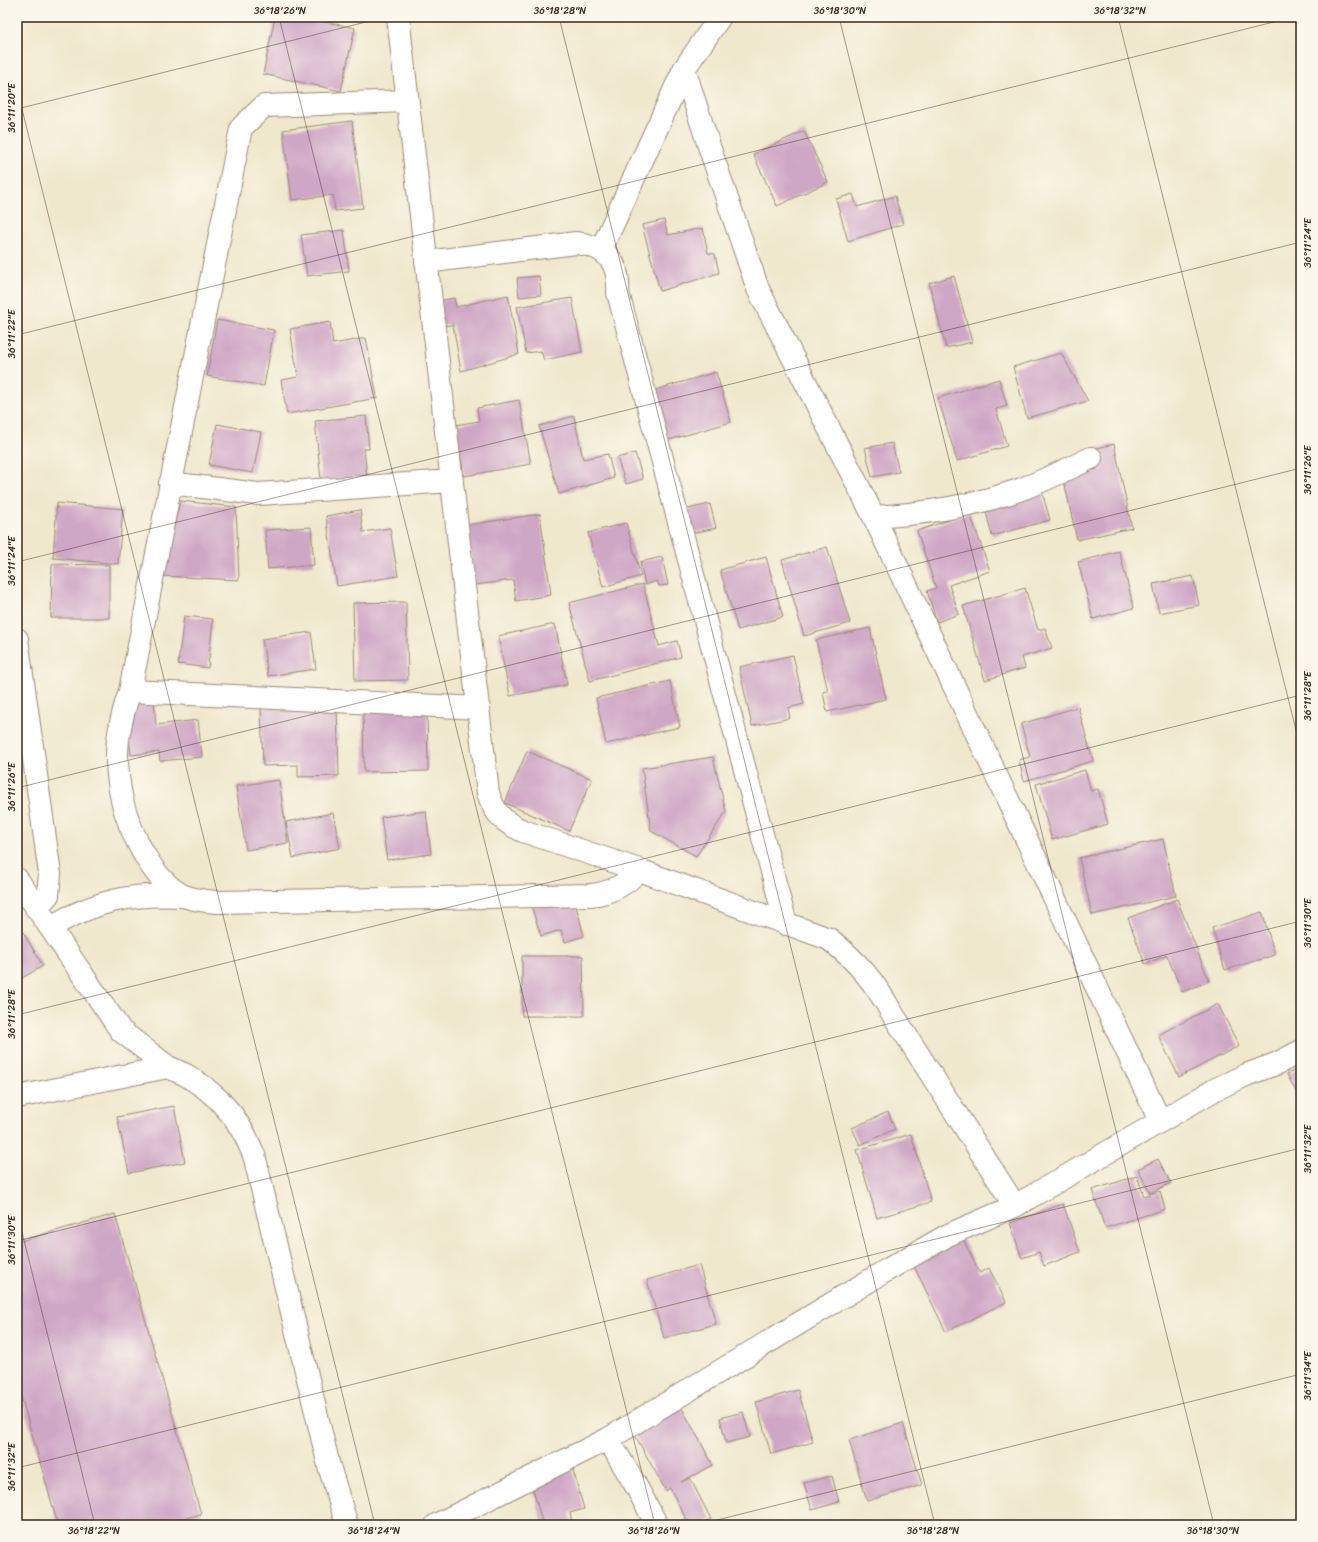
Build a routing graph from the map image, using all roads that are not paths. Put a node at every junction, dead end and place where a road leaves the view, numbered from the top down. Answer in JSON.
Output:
{"nodes":[{"id":1,"x":398,"y":17,"type":"edge"},
{"id":2,"x":712,"y":20,"type":"edge"},
{"id":3,"x":684,"y":69,"type":"junction"},
{"id":4,"x":408,"y":101,"type":"junction"},
{"id":5,"x":601,"y":250,"type":"junction"},
{"id":6,"x":426,"y":262,"type":"junction"},
{"id":7,"x":1091,"y":458,"type":"dead end"},
{"id":8,"x":452,"y":481,"type":"junction"},
{"id":9,"x":170,"y":483,"type":"junction"},
{"id":10,"x":874,"y":517,"type":"junction"},
{"id":11,"x":17,"y":639,"type":"edge"},
{"id":12,"x":130,"y":691,"type":"junction"},
{"id":13,"x":479,"y":708,"type":"junction"},
{"id":14,"x":638,"y":870,"type":"junction"},
{"id":15,"x":17,"y":879,"type":"edge"},
{"id":16,"x":183,"y":896,"type":"junction"},
{"id":17,"x":36,"y":908,"type":"junction"},
{"id":18,"x":786,"y":924,"type":"junction"},
{"id":19,"x":50,"y":927,"type":"junction"},
{"id":20,"x":1301,"y":1051,"type":"edge"},
{"id":21,"x":168,"y":1067,"type":"junction"},
{"id":22,"x":17,"y":1097,"type":"edge"},
{"id":23,"x":1160,"y":1121,"type":"junction"},
{"id":24,"x":1015,"y":1206,"type":"junction"},
{"id":25,"x":608,"y":1439,"type":"junction"},
{"id":26,"x":347,"y":1525,"type":"edge"},
{"id":27,"x":436,"y":1525,"type":"edge"},
{"id":28,"x":657,"y":1525,"type":"edge"}],
"edges":[{"from":1,"to":4,"type":"street"},
{"from":2,"to":3,"type":"street"},
{"from":3,"to":5,"type":"street"},
{"from":3,"to":10,"type":"street"},
{"from":4,"to":6,"type":"street"},
{"from":4,"to":9,"type":"street"},
{"from":5,"to":6,"type":"street"},
{"from":5,"to":18,"type":"street"},
{"from":6,"to":8,"type":"street"},
{"from":7,"to":10,"type":"street"},
{"from":8,"to":9,"type":"street"},
{"from":8,"to":13,"type":"street"},
{"from":9,"to":12,"type":"street"},
{"from":10,"to":23,"type":"street"},
{"from":11,"to":17,"type":"street"},
{"from":12,"to":13,"type":"street"},
{"from":12,"to":16,"type":"street"},
{"from":13,"to":14,"type":"street"},
{"from":14,"to":16,"type":"street"},
{"from":14,"to":18,"type":"street"},
{"from":15,"to":17,"type":"street"},
{"from":16,"to":19,"type":"street"},
{"from":17,"to":19,"type":"street"},
{"from":18,"to":24,"type":"street"},
{"from":19,"to":21,"type":"street"},
{"from":20,"to":23,"type":"street"},
{"from":21,"to":22,"type":"street"},
{"from":21,"to":26,"type":"street"},
{"from":23,"to":24,"type":"street"},
{"from":24,"to":25,"type":"street"},
{"from":25,"to":27,"type":"street"},
{"from":25,"to":28,"type":"street"}]}
